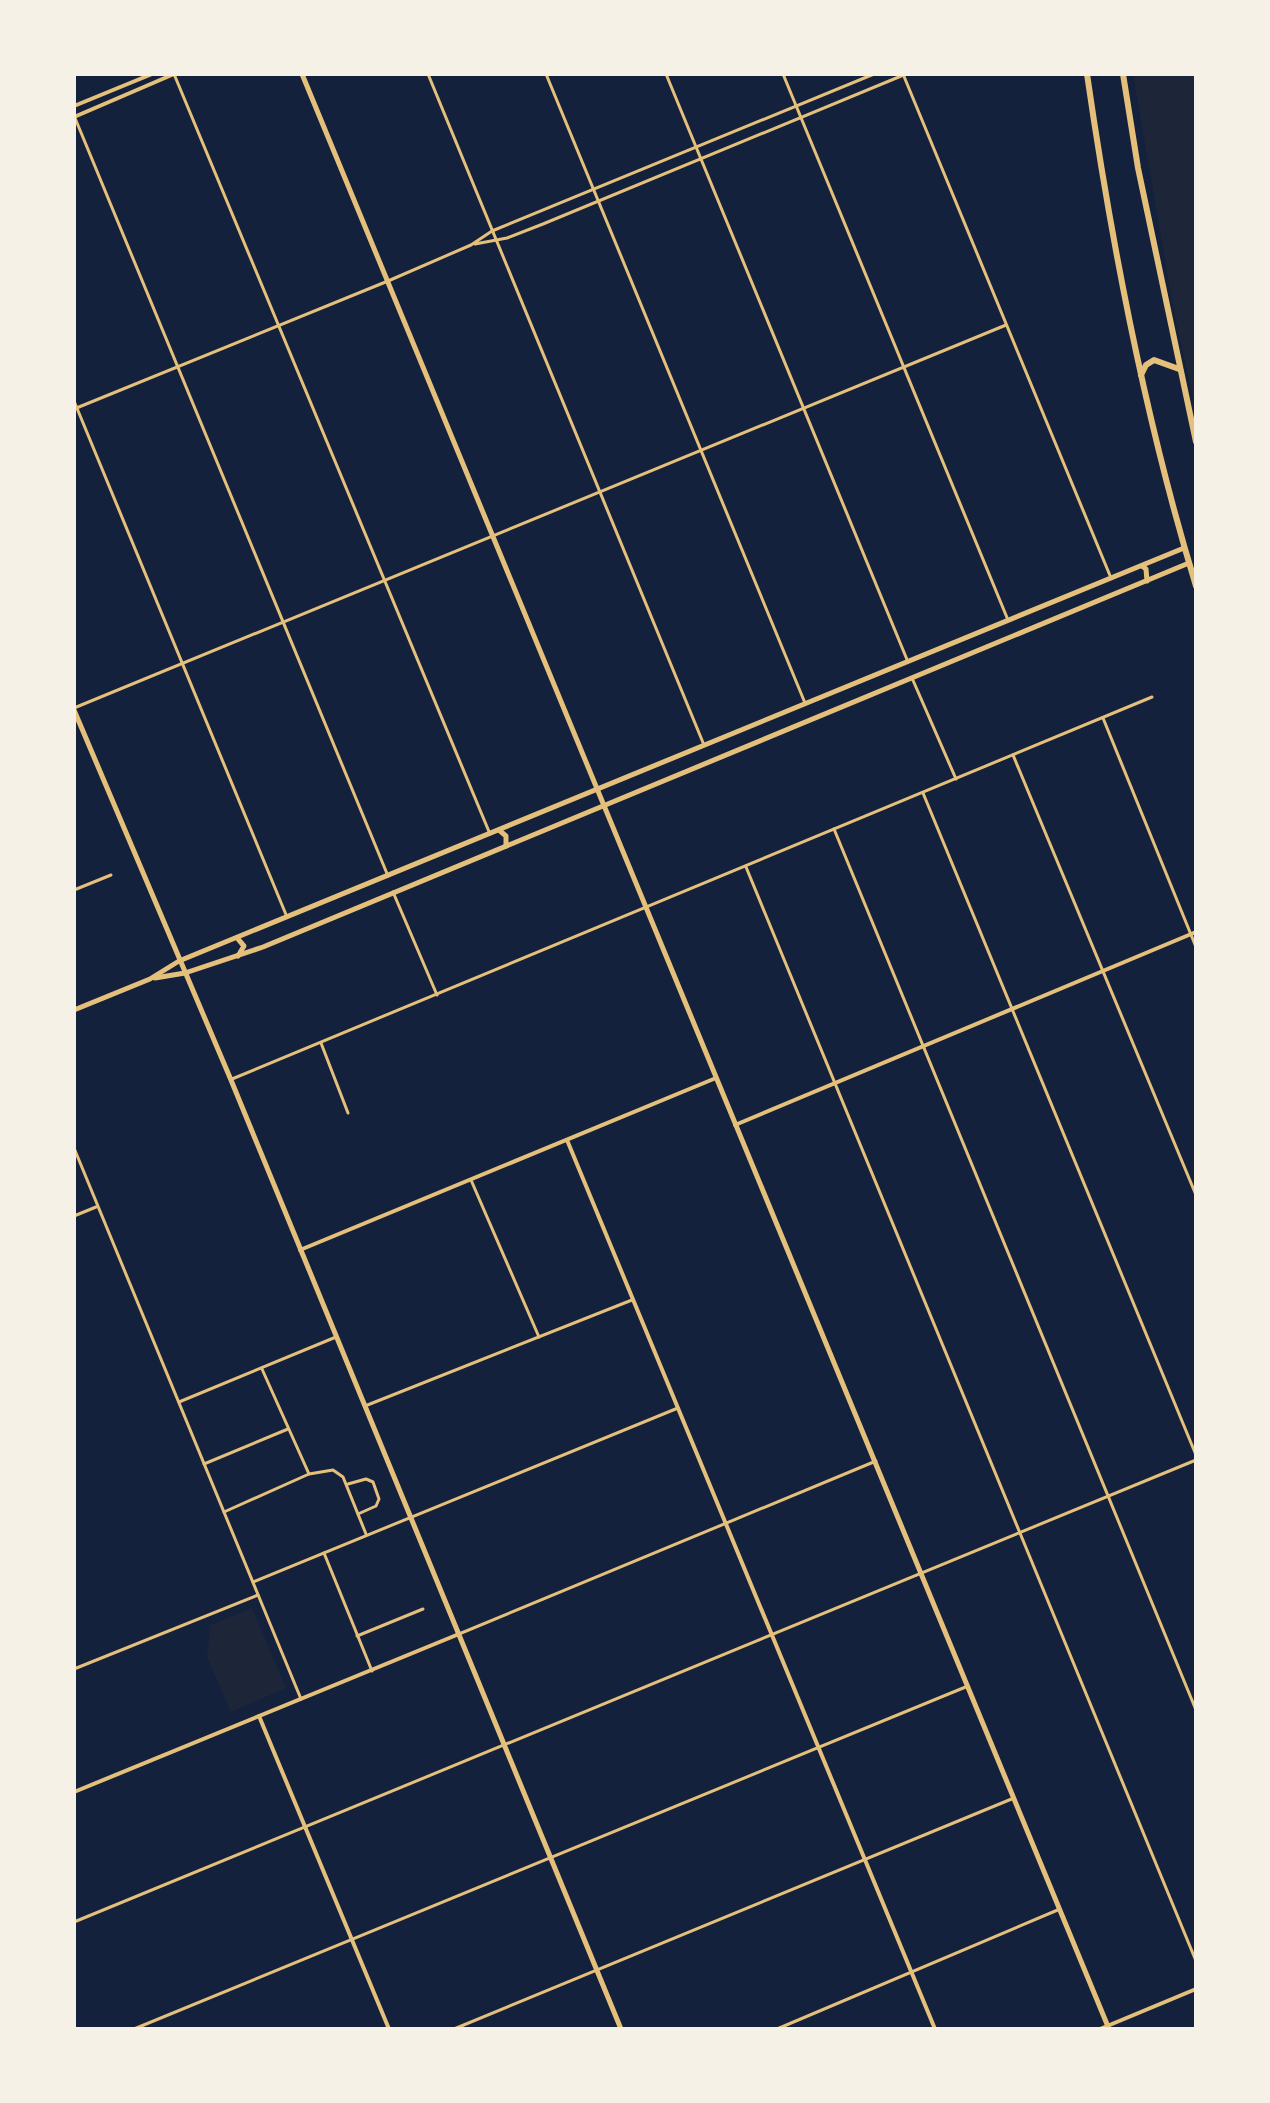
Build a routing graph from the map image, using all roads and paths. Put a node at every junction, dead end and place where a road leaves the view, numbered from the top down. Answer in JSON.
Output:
{"nodes":[{"id":1,"x":152,"y":74,"type":"edge"},
{"id":2,"x":174,"y":74,"type":"edge"},
{"id":3,"x":302,"y":74,"type":"edge"},
{"id":4,"x":428,"y":74,"type":"edge"},
{"id":5,"x":546,"y":74,"type":"edge"},
{"id":6,"x":666,"y":74,"type":"edge"},
{"id":7,"x":783,"y":74,"type":"edge"},
{"id":8,"x":874,"y":74,"type":"edge"},
{"id":9,"x":904,"y":74,"type":"edge"},
{"id":10,"x":1087,"y":74,"type":"edge"},
{"id":11,"x":1123,"y":74,"type":"edge"},
{"id":12,"x":74,"y":106,"type":"edge"},
{"id":13,"x":796,"y":106,"type":"junction"},
{"id":14,"x":74,"y":117,"type":"edge"},
{"id":15,"x":801,"y":117,"type":"junction"},
{"id":16,"x":696,"y":147,"type":"junction"},
{"id":17,"x":701,"y":159,"type":"junction"},
{"id":18,"x":594,"y":189,"type":"junction"},
{"id":19,"x":599,"y":201,"type":"junction"},
{"id":20,"x":492,"y":231,"type":"junction"},
{"id":21,"x":496,"y":241,"type":"junction"},
{"id":22,"x":471,"y":245,"type":"junction"},
{"id":23,"x":388,"y":281,"type":"junction"},
{"id":24,"x":279,"y":324,"type":"junction"},
{"id":25,"x":1006,"y":325,"type":"junction"},
{"id":26,"x":178,"y":366,"type":"junction"},
{"id":27,"x":904,"y":366,"type":"junction"},
{"id":28,"x":1179,"y":369,"type":"junction"},
{"id":29,"x":1141,"y":375,"type":"junction"},
{"id":30,"x":74,"y":401,"type":"edge"},
{"id":31,"x":75,"y":408,"type":"edge"},
{"id":32,"x":803,"y":408,"type":"junction"},
{"id":33,"x":1196,"y":442,"type":"edge"},
{"id":34,"x":702,"y":450,"type":"junction"},
{"id":35,"x":599,"y":493,"type":"junction"},
{"id":36,"x":494,"y":537,"type":"junction"},
{"id":37,"x":1196,"y":547,"type":"edge"},
{"id":38,"x":1184,"y":548,"type":"junction"},
{"id":39,"x":1189,"y":563,"type":"junction"},
{"id":40,"x":1142,"y":566,"type":"junction"},
{"id":41,"x":1111,"y":578,"type":"junction"},
{"id":42,"x":386,"y":580,"type":"junction"},
{"id":43,"x":1147,"y":581,"type":"junction"},
{"id":44,"x":1196,"y":586,"type":"edge"},
{"id":45,"x":1008,"y":620,"type":"junction"},
{"id":46,"x":284,"y":621,"type":"junction"},
{"id":47,"x":908,"y":662,"type":"junction"},
{"id":48,"x":183,"y":664,"type":"junction"},
{"id":49,"x":912,"y":678,"type":"junction"},
{"id":50,"x":867,"y":679,"type":"junction"},
{"id":51,"x":849,"y":686,"type":"junction"},
{"id":52,"x":873,"y":694,"type":"junction"},
{"id":53,"x":1152,"y":697,"type":"dead end"},
{"id":54,"x":854,"y":702,"type":"junction"},
{"id":55,"x":805,"y":704,"type":"junction"},
{"id":56,"x":74,"y":709,"type":"edge"},
{"id":57,"x":1103,"y":718,"type":"junction"},
{"id":58,"x":704,"y":745,"type":"junction"},
{"id":59,"x":1013,"y":755,"type":"junction"},
{"id":60,"x":660,"y":764,"type":"junction"},
{"id":61,"x":956,"y":779,"type":"junction"},
{"id":62,"x":666,"y":780,"type":"junction"},
{"id":63,"x":597,"y":790,"type":"junction"},
{"id":64,"x":923,"y":793,"type":"junction"},
{"id":65,"x":605,"y":806,"type":"junction"},
{"id":66,"x":834,"y":829,"type":"junction"},
{"id":67,"x":499,"y":830,"type":"junction"},
{"id":68,"x":490,"y":834,"type":"junction"},
{"id":69,"x":506,"y":846,"type":"junction"},
{"id":70,"x":746,"y":867,"type":"junction"},
{"id":71,"x":111,"y":875,"type":"dead end"},
{"id":72,"x":388,"y":876,"type":"junction"},
{"id":73,"x":74,"y":890,"type":"edge"},
{"id":74,"x":393,"y":892,"type":"junction"},
{"id":75,"x":645,"y":908,"type":"junction"},
{"id":76,"x":287,"y":917,"type":"junction"},
{"id":77,"x":256,"y":930,"type":"junction"},
{"id":78,"x":1193,"y":933,"type":"edge"},
{"id":79,"x":233,"y":940,"type":"junction"},
{"id":80,"x":263,"y":947,"type":"junction"},
{"id":81,"x":1196,"y":947,"type":"edge"},
{"id":82,"x":237,"y":957,"type":"junction"},
{"id":83,"x":179,"y":961,"type":"junction"},
{"id":84,"x":1102,"y":971,"type":"junction"},
{"id":85,"x":185,"y":973,"type":"junction"},
{"id":86,"x":150,"y":979,"type":"junction"},
{"id":87,"x":437,"y":995,"type":"junction"},
{"id":88,"x":1011,"y":1008,"type":"junction"},
{"id":89,"x":74,"y":1010,"type":"edge"},
{"id":90,"x":321,"y":1043,"type":"junction"},
{"id":91,"x":923,"y":1044,"type":"junction"},
{"id":92,"x":716,"y":1078,"type":"junction"},
{"id":93,"x":231,"y":1080,"type":"junction"},
{"id":94,"x":835,"y":1083,"type":"junction"},
{"id":95,"x":348,"y":1113,"type":"dead end"},
{"id":96,"x":735,"y":1125,"type":"junction"},
{"id":97,"x":567,"y":1140,"type":"junction"},
{"id":98,"x":74,"y":1148,"type":"edge"},
{"id":99,"x":471,"y":1180,"type":"junction"},
{"id":100,"x":1196,"y":1195,"type":"edge"},
{"id":101,"x":98,"y":1206,"type":"junction"},
{"id":102,"x":74,"y":1216,"type":"edge"},
{"id":103,"x":299,"y":1250,"type":"junction"},
{"id":104,"x":632,"y":1300,"type":"junction"},
{"id":105,"x":336,"y":1337,"type":"junction"},
{"id":106,"x":539,"y":1337,"type":"junction"},
{"id":107,"x":262,"y":1369,"type":"junction"},
{"id":108,"x":179,"y":1402,"type":"junction"},
{"id":109,"x":365,"y":1406,"type":"junction"},
{"id":110,"x":678,"y":1408,"type":"junction"},
{"id":111,"x":288,"y":1429,"type":"junction"},
{"id":112,"x":1196,"y":1457,"type":"edge"},
{"id":113,"x":876,"y":1461,"type":"junction"},
{"id":114,"x":204,"y":1464,"type":"junction"},
{"id":115,"x":309,"y":1474,"type":"junction"},
{"id":116,"x":346,"y":1485,"type":"junction"},
{"id":117,"x":1108,"y":1496,"type":"junction"},
{"id":118,"x":224,"y":1512,"type":"junction"},
{"id":119,"x":358,"y":1514,"type":"junction"},
{"id":120,"x":410,"y":1518,"type":"junction"},
{"id":121,"x":725,"y":1522,"type":"junction"},
{"id":122,"x":1020,"y":1534,"type":"junction"},
{"id":123,"x":367,"y":1536,"type":"junction"},
{"id":124,"x":324,"y":1553,"type":"junction"},
{"id":125,"x":922,"y":1575,"type":"junction"},
{"id":126,"x":253,"y":1582,"type":"junction"},
{"id":127,"x":258,"y":1595,"type":"junction"},
{"id":128,"x":423,"y":1609,"type":"dead end"},
{"id":129,"x":459,"y":1634,"type":"junction"},
{"id":130,"x":773,"y":1635,"type":"junction"},
{"id":131,"x":357,"y":1636,"type":"junction"},
{"id":132,"x":74,"y":1669,"type":"edge"},
{"id":133,"x":372,"y":1671,"type":"junction"},
{"id":134,"x":968,"y":1686,"type":"junction"},
{"id":135,"x":301,"y":1699,"type":"junction"},
{"id":136,"x":1196,"y":1710,"type":"edge"},
{"id":137,"x":259,"y":1716,"type":"junction"},
{"id":138,"x":506,"y":1744,"type":"junction"},
{"id":139,"x":818,"y":1747,"type":"junction"},
{"id":140,"x":74,"y":1792,"type":"edge"},
{"id":141,"x":1014,"y":1798,"type":"junction"},
{"id":142,"x":303,"y":1828,"type":"junction"},
{"id":143,"x":550,"y":1858,"type":"junction"},
{"id":144,"x":864,"y":1860,"type":"junction"},
{"id":145,"x":1060,"y":1909,"type":"junction"},
{"id":146,"x":74,"y":1922,"type":"edge"},
{"id":147,"x":351,"y":1939,"type":"junction"},
{"id":148,"x":1196,"y":1961,"type":"edge"},
{"id":149,"x":597,"y":1971,"type":"junction"},
{"id":150,"x":911,"y":1973,"type":"junction"},
{"id":151,"x":1196,"y":1989,"type":"edge"},
{"id":152,"x":1108,"y":2027,"type":"edge"},
{"id":153,"x":134,"y":2029,"type":"edge"},
{"id":154,"x":389,"y":2029,"type":"edge"},
{"id":155,"x":454,"y":2029,"type":"edge"},
{"id":156,"x":621,"y":2029,"type":"edge"},
{"id":157,"x":777,"y":2029,"type":"edge"},
{"id":158,"x":935,"y":2029,"type":"edge"},
{"id":159,"x":1100,"y":2029,"type":"edge"}],
"edges":[{"from":1,"to":12,"type":"street"},
{"from":2,"to":14,"type":"street"},
{"from":2,"to":24,"type":"street"},
{"from":3,"to":23,"type":"main road"},
{"from":4,"to":20,"type":"street"},
{"from":5,"to":18,"type":"street"},
{"from":6,"to":16,"type":"street"},
{"from":7,"to":13,"type":"street"},
{"from":8,"to":13,"type":"street"},
{"from":9,"to":15,"type":"street"},
{"from":9,"to":25,"type":"street"},
{"from":10,"to":29,"type":"highway"},
{"from":11,"to":28,"type":"highway"},
{"from":13,"to":15,"type":"street"},
{"from":13,"to":16,"type":"street"},
{"from":14,"to":26,"type":"street"},
{"from":15,"to":17,"type":"street"},
{"from":15,"to":27,"type":"street"},
{"from":16,"to":17,"type":"street"},
{"from":16,"to":18,"type":"street"},
{"from":17,"to":19,"type":"street"},
{"from":17,"to":32,"type":"street"},
{"from":18,"to":19,"type":"street"},
{"from":18,"to":20,"type":"street"},
{"from":19,"to":21,"type":"street"},
{"from":19,"to":34,"type":"street"},
{"from":20,"to":21,"type":"street"},
{"from":20,"to":22,"type":"street"},
{"from":21,"to":22,"type":"street"},
{"from":21,"to":35,"type":"street"},
{"from":22,"to":23,"type":"street"},
{"from":23,"to":24,"type":"street"},
{"from":23,"to":36,"type":"main road"},
{"from":24,"to":26,"type":"street"},
{"from":24,"to":42,"type":"street"},
{"from":25,"to":27,"type":"street"},
{"from":25,"to":41,"type":"street"},
{"from":26,"to":31,"type":"street"},
{"from":26,"to":46,"type":"street"},
{"from":27,"to":32,"type":"street"},
{"from":27,"to":45,"type":"street"},
{"from":28,"to":29,"type":"highway"},
{"from":28,"to":33,"type":"highway"},
{"from":29,"to":38,"type":"highway"},
{"from":30,"to":31,"type":"street"},
{"from":31,"to":48,"type":"street"},
{"from":32,"to":34,"type":"street"},
{"from":32,"to":47,"type":"street"},
{"from":34,"to":35,"type":"street"},
{"from":34,"to":55,"type":"street"},
{"from":35,"to":36,"type":"street"},
{"from":35,"to":58,"type":"street"},
{"from":36,"to":42,"type":"street"},
{"from":36,"to":63,"type":"main road"},
{"from":37,"to":38,"type":"highway"},
{"from":38,"to":39,"type":"highway"},
{"from":38,"to":40,"type":"main road"},
{"from":39,"to":43,"type":"main road"},
{"from":39,"to":44,"type":"highway"},
{"from":40,"to":41,"type":"main road"},
{"from":40,"to":43,"type":"main road"},
{"from":41,"to":45,"type":"main road"},
{"from":42,"to":46,"type":"street"},
{"from":42,"to":68,"type":"street"},
{"from":43,"to":49,"type":"main road"},
{"from":45,"to":47,"type":"main road"},
{"from":46,"to":48,"type":"street"},
{"from":46,"to":72,"type":"street"},
{"from":47,"to":50,"type":"main road"},
{"from":48,"to":56,"type":"street"},
{"from":48,"to":76,"type":"street"},
{"from":49,"to":52,"type":"main road"},
{"from":49,"to":61,"type":"street"},
{"from":50,"to":51,"type":"main road"},
{"from":50,"to":52,"type":"main road"},
{"from":51,"to":54,"type":"main road"},
{"from":51,"to":55,"type":"main road"},
{"from":52,"to":54,"type":"main road"},
{"from":53,"to":57,"type":"street"},
{"from":54,"to":62,"type":"main road"},
{"from":55,"to":58,"type":"main road"},
{"from":56,"to":83,"type":"main road"},
{"from":57,"to":59,"type":"street"},
{"from":57,"to":78,"type":"street"},
{"from":58,"to":60,"type":"main road"},
{"from":59,"to":61,"type":"street"},
{"from":59,"to":84,"type":"street"},
{"from":60,"to":62,"type":"main road"},
{"from":60,"to":63,"type":"main road"},
{"from":61,"to":64,"type":"street"},
{"from":62,"to":65,"type":"main road"},
{"from":63,"to":65,"type":"main road"},
{"from":63,"to":67,"type":"main road"},
{"from":64,"to":66,"type":"street"},
{"from":64,"to":88,"type":"street"},
{"from":65,"to":69,"type":"main road"},
{"from":65,"to":75,"type":"main road"},
{"from":66,"to":70,"type":"street"},
{"from":66,"to":91,"type":"street"},
{"from":67,"to":68,"type":"main road"},
{"from":67,"to":69,"type":"main road"},
{"from":68,"to":72,"type":"main road"},
{"from":69,"to":74,"type":"main road"},
{"from":70,"to":75,"type":"street"},
{"from":70,"to":94,"type":"street"},
{"from":71,"to":73,"type":"street"},
{"from":72,"to":76,"type":"main road"},
{"from":74,"to":80,"type":"main road"},
{"from":74,"to":87,"type":"street"},
{"from":75,"to":87,"type":"street"},
{"from":75,"to":92,"type":"main road"},
{"from":76,"to":77,"type":"main road"},
{"from":77,"to":79,"type":"main road"},
{"from":77,"to":80,"type":"main road"},
{"from":78,"to":81,"type":"street"},
{"from":78,"to":84,"type":"street"},
{"from":79,"to":82,"type":"main road"},
{"from":79,"to":83,"type":"main road"},
{"from":80,"to":82,"type":"main road"},
{"from":82,"to":85,"type":"main road"},
{"from":83,"to":85,"type":"main road"},
{"from":83,"to":86,"type":"main road"},
{"from":84,"to":88,"type":"street"},
{"from":84,"to":100,"type":"street"},
{"from":85,"to":86,"type":"main road"},
{"from":85,"to":93,"type":"main road"},
{"from":86,"to":89,"type":"main road"},
{"from":87,"to":90,"type":"street"},
{"from":88,"to":91,"type":"street"},
{"from":88,"to":112,"type":"street"},
{"from":90,"to":93,"type":"street"},
{"from":90,"to":95,"type":"street"},
{"from":91,"to":94,"type":"street"},
{"from":91,"to":117,"type":"street"},
{"from":92,"to":96,"type":"main road"},
{"from":92,"to":97,"type":"street"},
{"from":93,"to":103,"type":"main road"},
{"from":94,"to":96,"type":"street"},
{"from":94,"to":122,"type":"street"},
{"from":96,"to":113,"type":"main road"},
{"from":97,"to":99,"type":"street"},
{"from":97,"to":104,"type":"street"},
{"from":98,"to":101,"type":"street"},
{"from":99,"to":103,"type":"street"},
{"from":99,"to":106,"type":"street"},
{"from":101,"to":102,"type":"street"},
{"from":101,"to":108,"type":"street"},
{"from":103,"to":105,"type":"main road"},
{"from":104,"to":106,"type":"street"},
{"from":104,"to":110,"type":"street"},
{"from":105,"to":107,"type":"street"},
{"from":105,"to":109,"type":"main road"},
{"from":106,"to":109,"type":"street"},
{"from":107,"to":108,"type":"street"},
{"from":107,"to":111,"type":"street"},
{"from":108,"to":114,"type":"street"},
{"from":109,"to":120,"type":"main road"},
{"from":110,"to":120,"type":"street"},
{"from":110,"to":121,"type":"street"},
{"from":111,"to":114,"type":"street"},
{"from":111,"to":115,"type":"street"},
{"from":112,"to":117,"type":"street"},
{"from":113,"to":121,"type":"street"},
{"from":113,"to":125,"type":"main road"},
{"from":114,"to":118,"type":"street"},
{"from":115,"to":116,"type":"street"},
{"from":115,"to":118,"type":"street"},
{"from":116,"to":119,"type":"street"},
{"from":116,"to":119,"type":"street"},
{"from":117,"to":122,"type":"street"},
{"from":117,"to":136,"type":"street"},
{"from":118,"to":126,"type":"street"},
{"from":119,"to":123,"type":"street"},
{"from":120,"to":123,"type":"street"},
{"from":120,"to":129,"type":"main road"},
{"from":121,"to":129,"type":"street"},
{"from":121,"to":130,"type":"street"},
{"from":122,"to":125,"type":"street"},
{"from":122,"to":148,"type":"street"},
{"from":123,"to":124,"type":"street"},
{"from":124,"to":126,"type":"street"},
{"from":124,"to":131,"type":"street"},
{"from":125,"to":130,"type":"street"},
{"from":125,"to":134,"type":"main road"},
{"from":126,"to":127,"type":"street"},
{"from":127,"to":132,"type":"street"},
{"from":127,"to":135,"type":"street"},
{"from":128,"to":131,"type":"street"},
{"from":129,"to":133,"type":"street"},
{"from":129,"to":138,"type":"main road"},
{"from":130,"to":138,"type":"street"},
{"from":130,"to":139,"type":"street"},
{"from":131,"to":133,"type":"street"},
{"from":133,"to":135,"type":"street"},
{"from":134,"to":139,"type":"street"},
{"from":134,"to":141,"type":"main road"},
{"from":135,"to":137,"type":"street"},
{"from":137,"to":140,"type":"street"},
{"from":137,"to":142,"type":"street"},
{"from":138,"to":142,"type":"street"},
{"from":138,"to":143,"type":"main road"},
{"from":139,"to":143,"type":"street"},
{"from":139,"to":144,"type":"street"},
{"from":141,"to":144,"type":"street"},
{"from":141,"to":145,"type":"main road"},
{"from":142,"to":146,"type":"street"},
{"from":142,"to":147,"type":"street"},
{"from":143,"to":147,"type":"street"},
{"from":143,"to":149,"type":"main road"},
{"from":144,"to":149,"type":"street"},
{"from":144,"to":150,"type":"street"},
{"from":145,"to":150,"type":"street"},
{"from":145,"to":152,"type":"main road"},
{"from":147,"to":153,"type":"street"},
{"from":147,"to":154,"type":"street"},
{"from":149,"to":155,"type":"street"},
{"from":149,"to":156,"type":"main road"},
{"from":150,"to":157,"type":"street"},
{"from":150,"to":158,"type":"street"},
{"from":151,"to":152,"type":"street"},
{"from":152,"to":159,"type":"street"}]}
